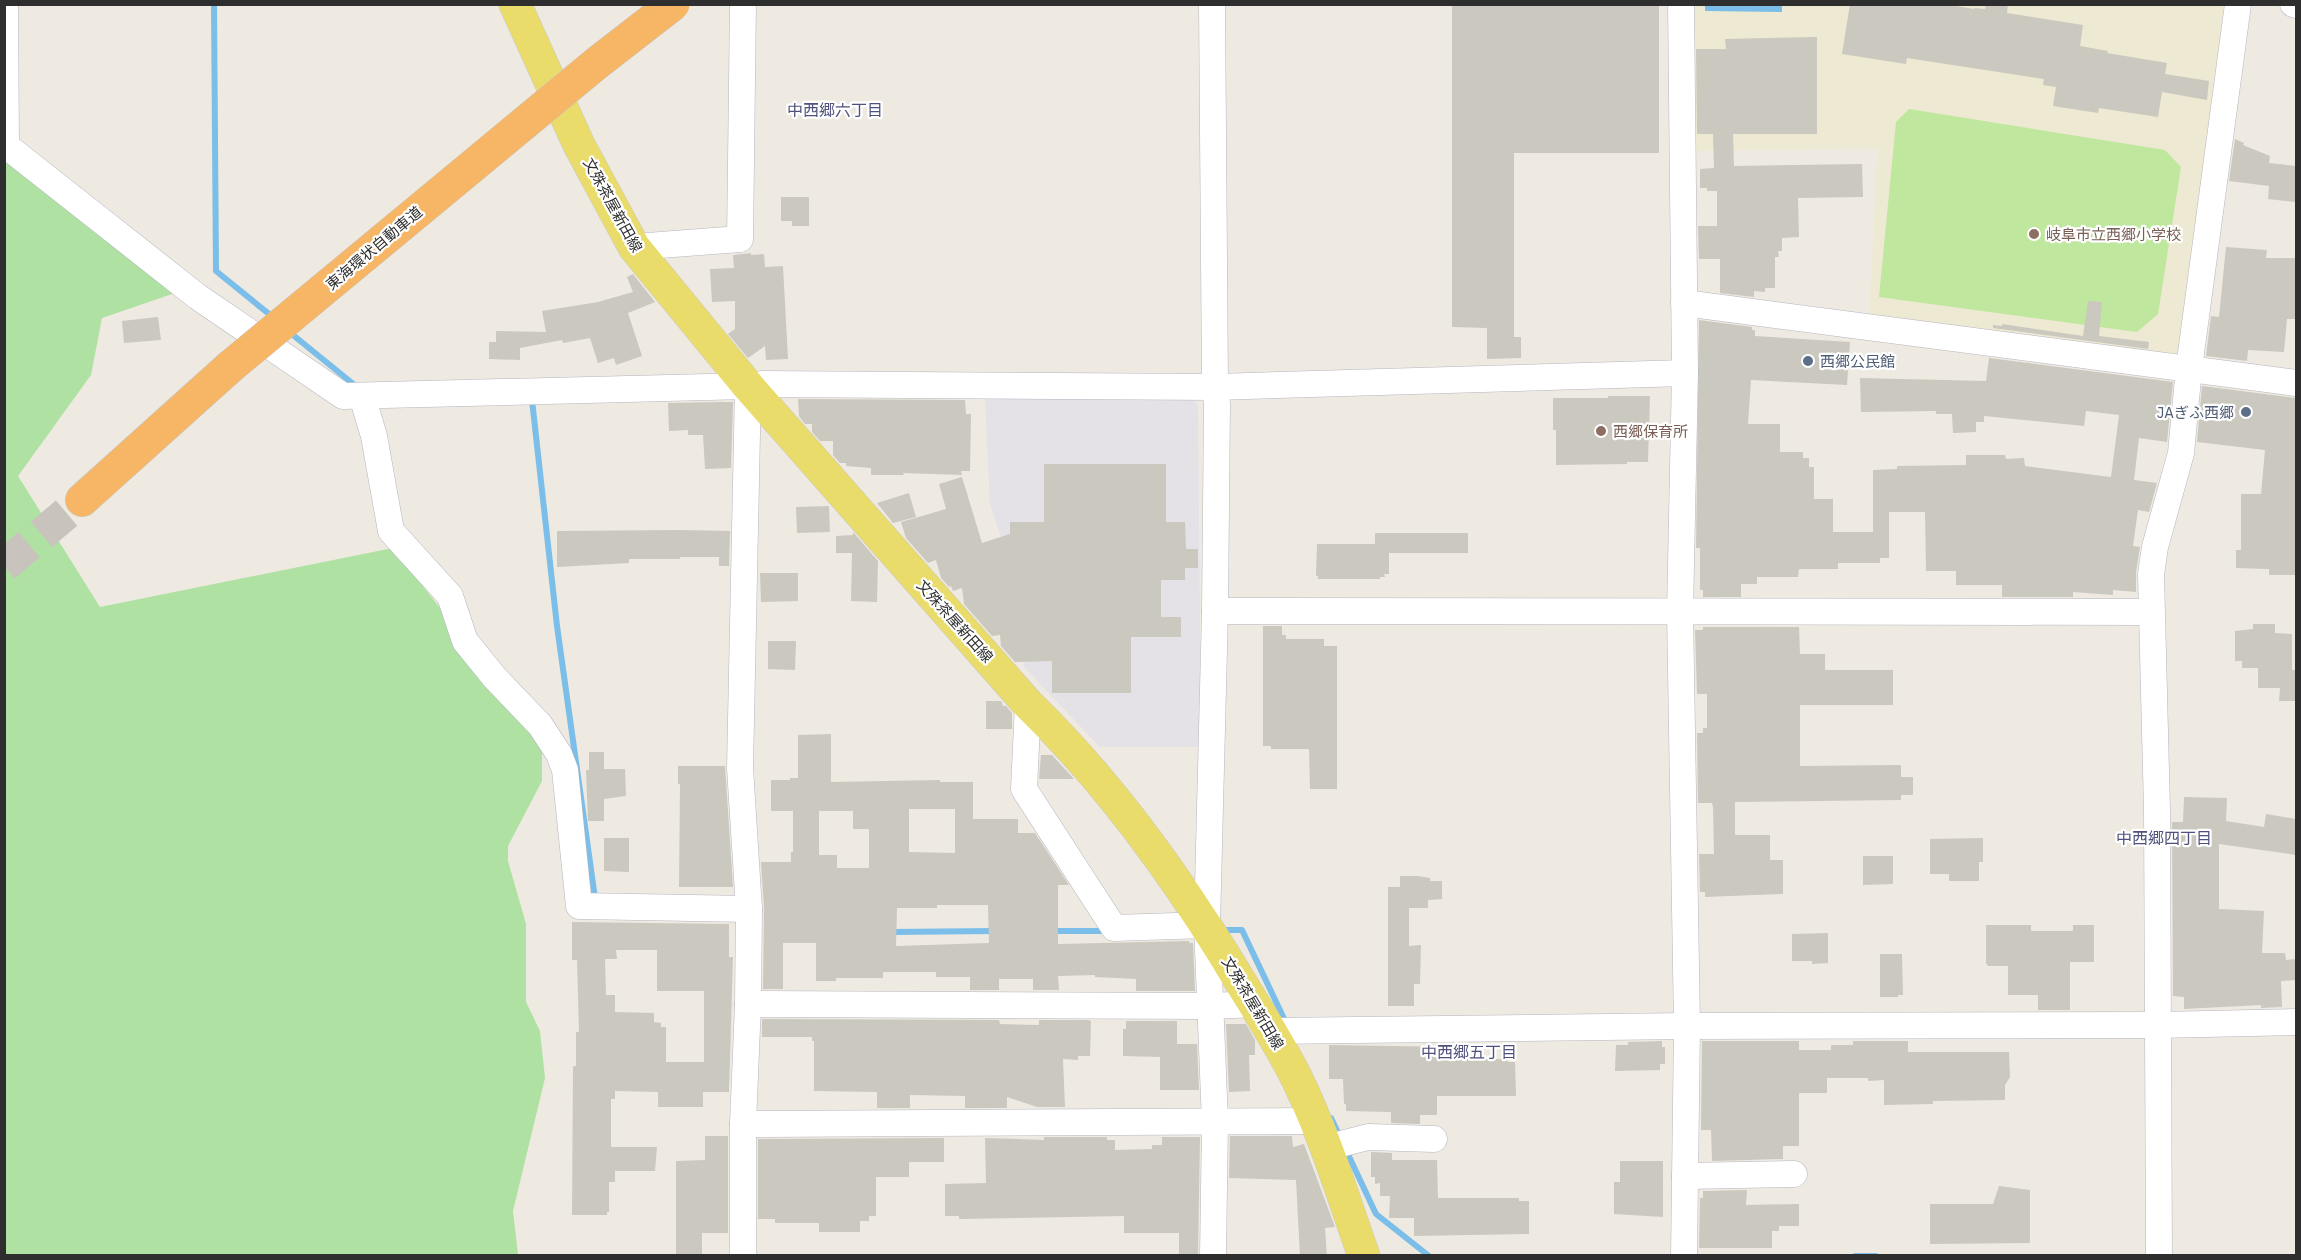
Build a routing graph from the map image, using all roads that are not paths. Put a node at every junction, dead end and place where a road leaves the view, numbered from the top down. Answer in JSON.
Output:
{"nodes":[{"id":1,"x":5,"y":4,"type":"edge"},
{"id":2,"x":515,"y":4,"type":"edge"},
{"id":3,"x":673,"y":4,"type":"edge"},
{"id":4,"x":743,"y":4,"type":"edge"},
{"id":5,"x":1212,"y":4,"type":"edge"},
{"id":6,"x":1681,"y":4,"type":"edge"},
{"id":7,"x":2238,"y":4,"type":"edge"},
{"id":8,"x":5,"y":145,"type":"edge"},
{"id":9,"x":634,"y":247,"type":"junction"},
{"id":10,"x":1684,"y":303,"type":"junction"},
{"id":11,"x":2189,"y":368,"type":"junction"},
{"id":12,"x":1685,"y":373,"type":"junction"},
{"id":13,"x":2296,"y":383,"type":"edge"},
{"id":14,"x":748,"y":386,"type":"junction"},
{"id":15,"x":1215,"y":387,"type":"junction"},
{"id":16,"x":362,"y":396,"type":"junction"},
{"id":17,"x":82,"y":500,"type":"tunnel mouth"},
{"id":18,"x":1215,"y":611,"type":"junction"},
{"id":19,"x":1680,"y":612,"type":"junction"},
{"id":20,"x":2151,"y":612,"type":"junction"},
{"id":21,"x":1028,"y":704,"type":"junction"},
{"id":22,"x":749,"y":909,"type":"junction"},
{"id":23,"x":1207,"y":925,"type":"junction"},
{"id":24,"x":748,"y":1004,"type":"junction"},
{"id":25,"x":1255,"y":1004,"type":"junction"},
{"id":26,"x":1211,"y":1006,"type":"junction"},
{"id":27,"x":2296,"y":1022,"type":"edge"},
{"id":28,"x":2157,"y":1025,"type":"junction"},
{"id":29,"x":1687,"y":1026,"type":"junction"},
{"id":30,"x":1272,"y":1031,"type":"junction"},
{"id":31,"x":1215,"y":1122,"type":"junction"},
{"id":32,"x":743,"y":1124,"type":"junction"},
{"id":33,"x":1320,"y":1134,"type":"junction"},
{"id":34,"x":1434,"y":1139,"type":"dead end"},
{"id":35,"x":1794,"y":1174,"type":"dead end"},
{"id":36,"x":1685,"y":1176,"type":"junction"},
{"id":37,"x":743,"y":1256,"type":"edge"},
{"id":38,"x":1213,"y":1256,"type":"edge"},
{"id":39,"x":1364,"y":1256,"type":"edge"},
{"id":40,"x":1684,"y":1256,"type":"edge"},
{"id":41,"x":2159,"y":1256,"type":"edge"}],
"edges":[{"from":1,"to":8,"type":"street"},
{"from":2,"to":9,"type":"main road","name":"文殊茶屋新田線"},
{"from":3,"to":17,"type":"highway","name":"東海環状自動車道","bridge":true},
{"from":4,"to":9,"type":"street"},
{"from":5,"to":15,"type":"street"},
{"from":6,"to":10,"type":"street"},
{"from":7,"to":11,"type":"street"},
{"from":8,"to":16,"type":"street"},
{"from":9,"to":14,"type":"main road","name":"文殊茶屋新田線"},
{"from":10,"to":11,"type":"street"},
{"from":10,"to":12,"type":"street"},
{"from":11,"to":13,"type":"street"},
{"from":11,"to":20,"type":"street"},
{"from":12,"to":15,"type":"street"},
{"from":12,"to":19,"type":"street"},
{"from":14,"to":15,"type":"street"},
{"from":14,"to":16,"type":"street"},
{"from":14,"to":21,"type":"main road","name":"文殊茶屋新田線"},
{"from":14,"to":22,"type":"street"},
{"from":15,"to":18,"type":"street"},
{"from":16,"to":22,"type":"street"},
{"from":18,"to":19,"type":"street"},
{"from":18,"to":23,"type":"street"},
{"from":19,"to":20,"type":"street"},
{"from":19,"to":29,"type":"street"},
{"from":20,"to":28,"type":"street"},
{"from":21,"to":23,"type":"main road","name":"文殊茶屋新田線"},
{"from":21,"to":23,"type":"street"},
{"from":22,"to":24,"type":"street"},
{"from":23,"to":25,"type":"main road","name":"文殊茶屋新田線"},
{"from":23,"to":26,"type":"street"},
{"from":24,"to":26,"type":"street"},
{"from":24,"to":32,"type":"street"},
{"from":25,"to":26,"type":"street"},
{"from":25,"to":30,"type":"main road","name":"文殊茶屋新田線"},
{"from":26,"to":31,"type":"street"},
{"from":27,"to":28,"type":"street"},
{"from":28,"to":29,"type":"street"},
{"from":28,"to":41,"type":"street"},
{"from":29,"to":30,"type":"street"},
{"from":29,"to":36,"type":"street"},
{"from":30,"to":33,"type":"main road","name":"文殊茶屋新田線"},
{"from":31,"to":32,"type":"street"},
{"from":31,"to":33,"type":"street"},
{"from":31,"to":38,"type":"street"},
{"from":32,"to":37,"type":"street"},
{"from":33,"to":34,"type":"street"},
{"from":33,"to":39,"type":"main road","name":"文殊茶屋新田線"},
{"from":35,"to":36,"type":"street"},
{"from":36,"to":40,"type":"street"}]}
